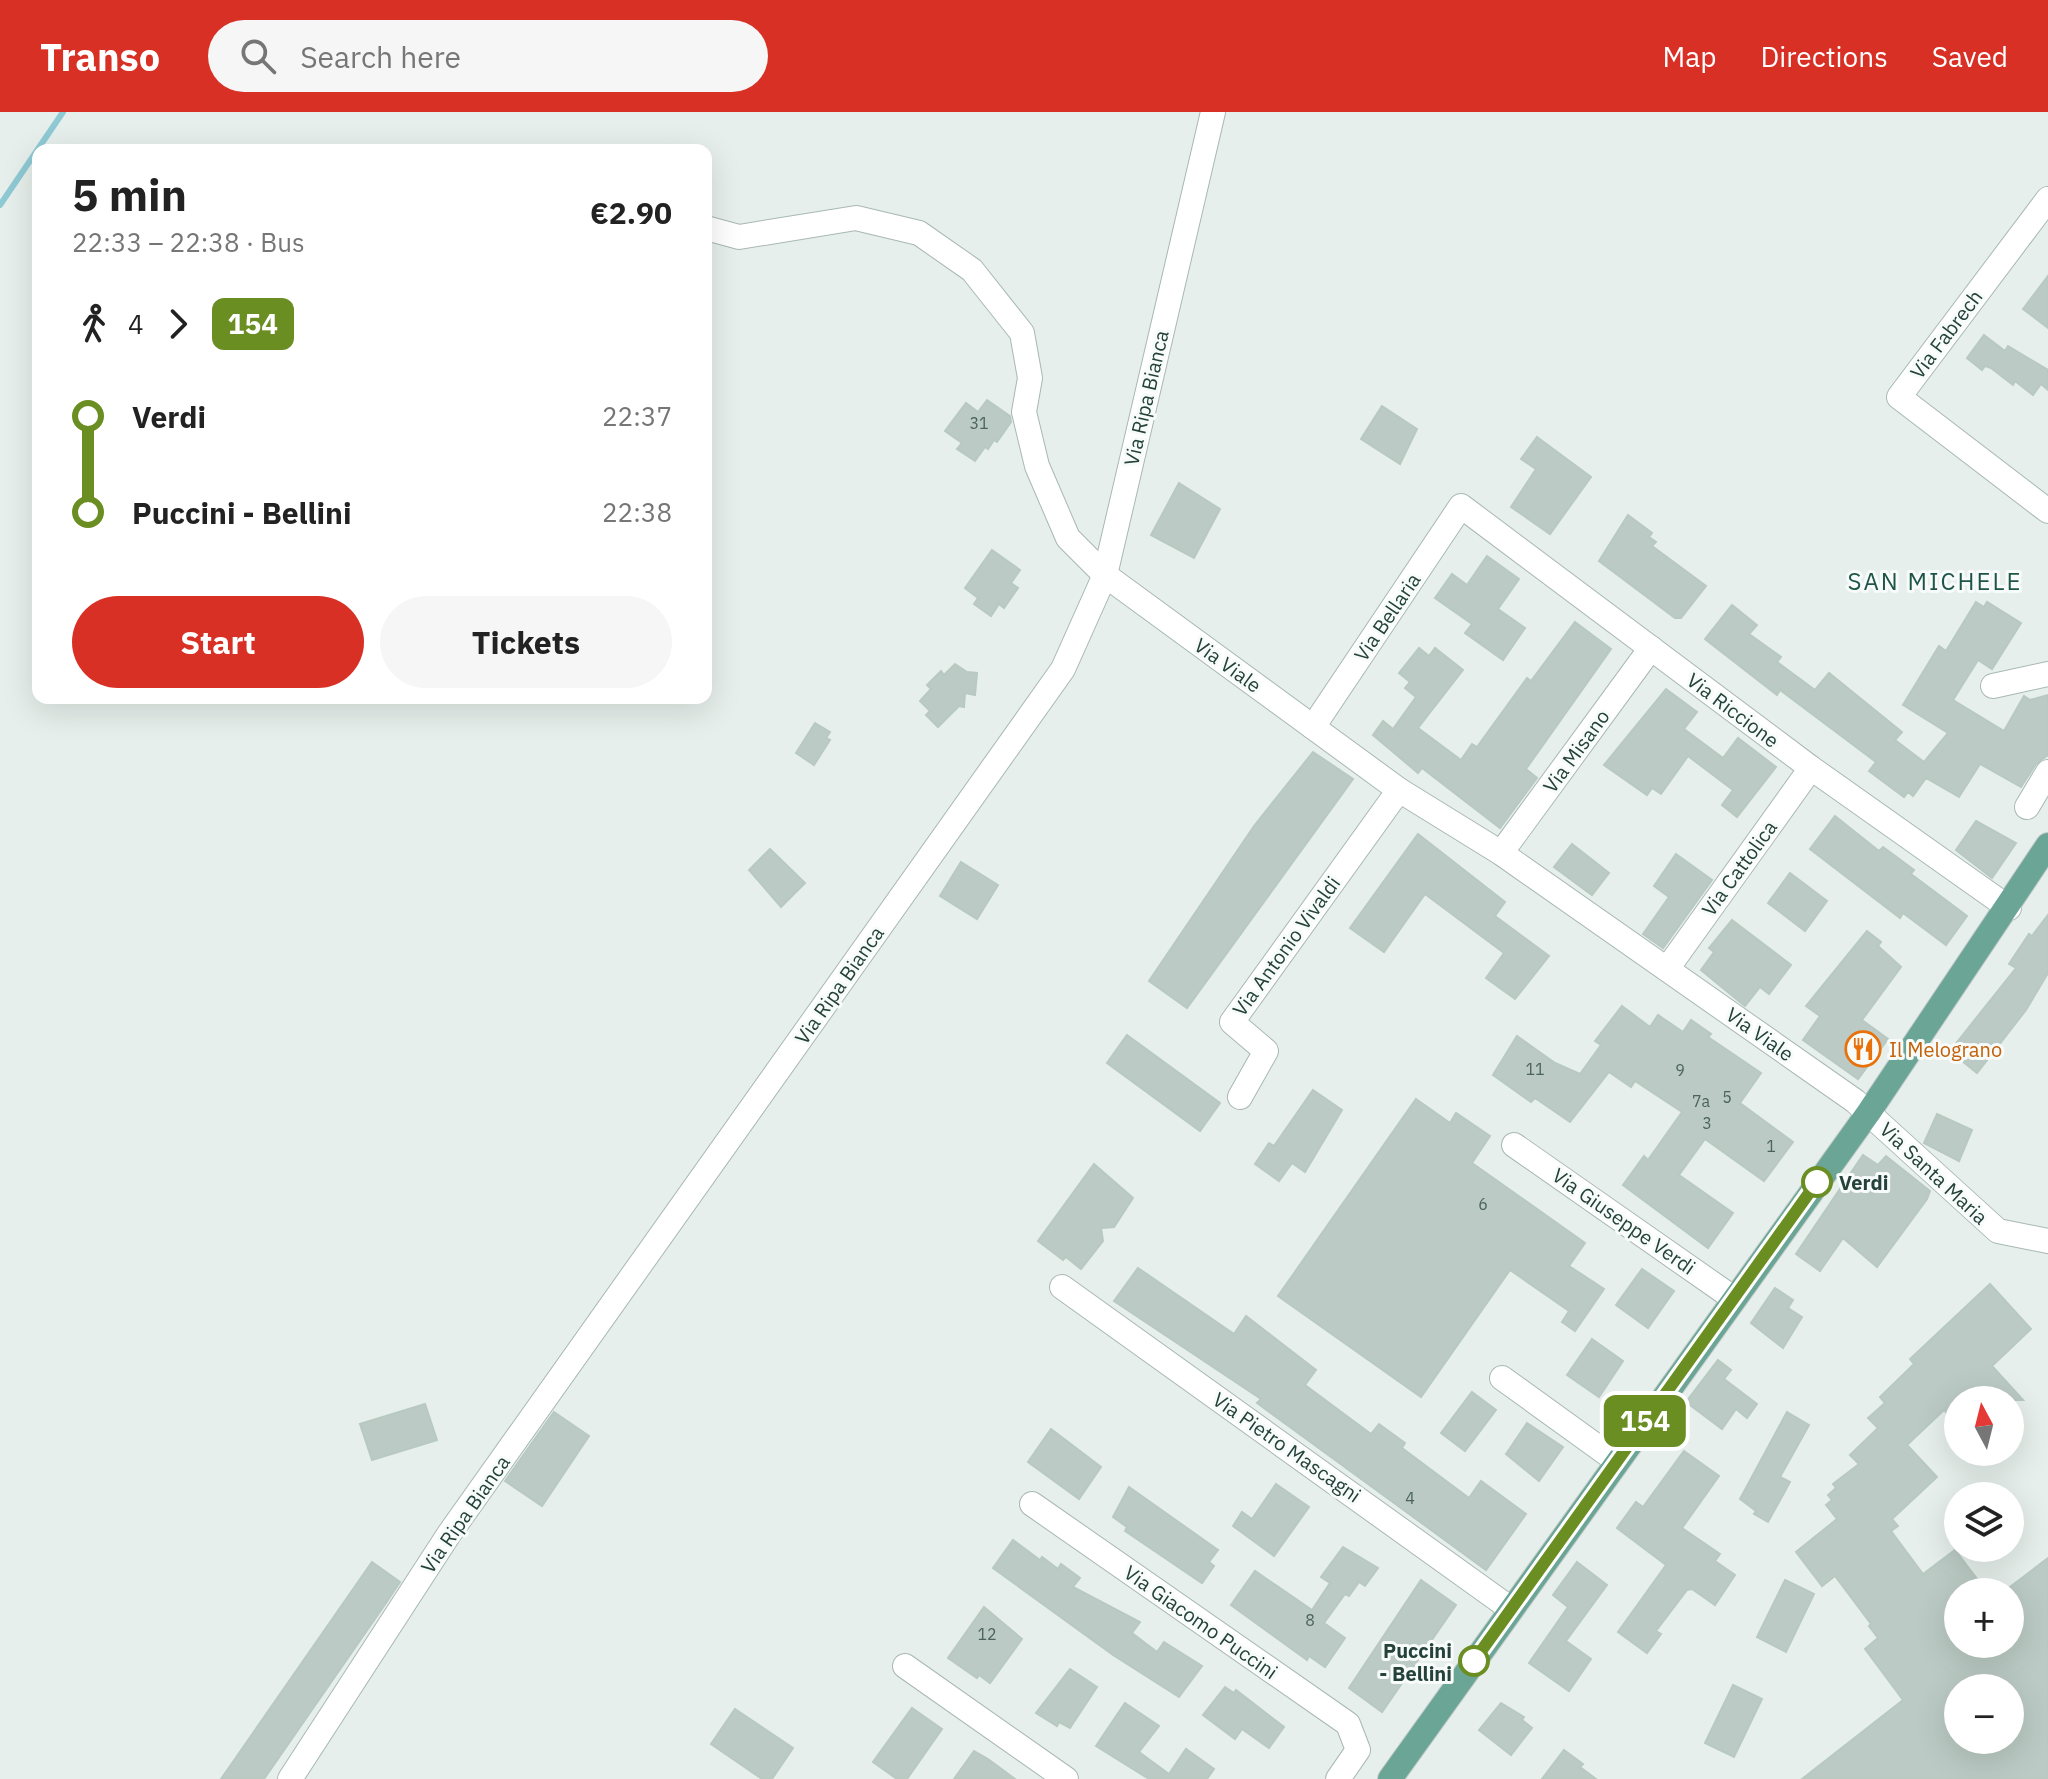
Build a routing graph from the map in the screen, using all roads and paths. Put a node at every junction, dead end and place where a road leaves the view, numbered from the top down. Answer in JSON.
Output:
{"nodes":[{"id":1,"x":1213,"y":112,"type":"edge"},
{"id":2,"x":2048,"y":199,"type":"edge"},
{"id":3,"x":712,"y":230,"type":"edge"},
{"id":4,"x":1461,"y":506,"type":"joint"},
{"id":5,"x":2048,"y":511,"type":"edge"},
{"id":6,"x":1105,"y":575,"type":"junction"},
{"id":7,"x":1651,"y":648,"type":"junction"},
{"id":8,"x":2048,"y":674,"type":"edge"},
{"id":9,"x":1993,"y":686,"type":"dead end"},
{"id":10,"x":1313,"y":727,"type":"junction"},
{"id":11,"x":1811,"y":768,"type":"junction"},
{"id":12,"x":2048,"y":772,"type":"edge"},
{"id":13,"x":1399,"y":790,"type":"junction"},
{"id":14,"x":2027,"y":807,"type":"dead end"},
{"id":15,"x":2048,"y":845,"type":"edge"},
{"id":16,"x":1501,"y":853,"type":"junction"},
{"id":17,"x":2009,"y":908,"type":"junction"},
{"id":18,"x":1667,"y":969,"type":"junction"},
{"id":19,"x":1240,"y":1097,"type":"dead end"},
{"id":20,"x":1869,"y":1112,"type":"junction"},
{"id":21,"x":1514,"y":1145,"type":"dead end"},
{"id":22,"x":2048,"y":1241,"type":"edge"},
{"id":23,"x":1062,"y":1287,"type":"dead end"},
{"id":24,"x":1733,"y":1298,"type":"junction"},
{"id":25,"x":1502,"y":1378,"type":"dead end"},
{"id":26,"x":1617,"y":1461,"type":"junction"},
{"id":27,"x":1032,"y":1504,"type":"dead end"},
{"id":28,"x":1511,"y":1609,"type":"junction"},
{"id":29,"x":905,"y":1666,"type":"dead end"},
{"id":30,"x":290,"y":1779,"type":"edge"},
{"id":31,"x":1066,"y":1779,"type":"edge"},
{"id":32,"x":1338,"y":1779,"type":"edge"},
{"id":33,"x":1390,"y":1779,"type":"edge"}],
"edges":[{"from":1,"to":6,"type":"street","name":"Via Ripa Bianca"},
{"from":2,"to":5,"type":"street","name":"Via Fabrech"},
{"from":3,"to":6,"type":"street","name":"Via Viale"},
{"from":4,"to":7,"type":"street","name":"Via Riccione"},
{"from":4,"to":10,"type":"street","name":"Via Bellaria"},
{"from":6,"to":10,"type":"street","name":"Via Viale"},
{"from":6,"to":30,"type":"street","name":"Via Ripa Bianca"},
{"from":7,"to":11,"type":"street","name":"Via Riccione"},
{"from":7,"to":16,"type":"street","name":"Via Misano"},
{"from":8,"to":9,"type":"street"},
{"from":10,"to":13,"type":"street","name":"Via Viale"},
{"from":11,"to":17,"type":"street","name":"Via Riccione"},
{"from":11,"to":18,"type":"street","name":"Via Cattolica"},
{"from":12,"to":14,"type":"street"},
{"from":13,"to":16,"type":"street","name":"Via Viale"},
{"from":13,"to":19,"type":"street","name":"Via Antonio Vivaldi"},
{"from":15,"to":17,"type":"main road"},
{"from":16,"to":18,"type":"street","name":"Via Viale"},
{"from":17,"to":20,"type":"main road"},
{"from":18,"to":20,"type":"street","name":"Via Viale"},
{"from":20,"to":22,"type":"street","name":"Via Santa Maria"},
{"from":20,"to":24,"type":"main road"},
{"from":21,"to":24,"type":"street","name":"Via Giuseppe Verdi"},
{"from":23,"to":28,"type":"street","name":"Via Pietro Mascagni"},
{"from":24,"to":26,"type":"main road"},
{"from":25,"to":26,"type":"street"},
{"from":26,"to":28,"type":"main road"},
{"from":27,"to":32,"type":"street","name":"Via Giacomo Puccini"},
{"from":28,"to":33,"type":"main road"},
{"from":29,"to":31,"type":"street"}]}
